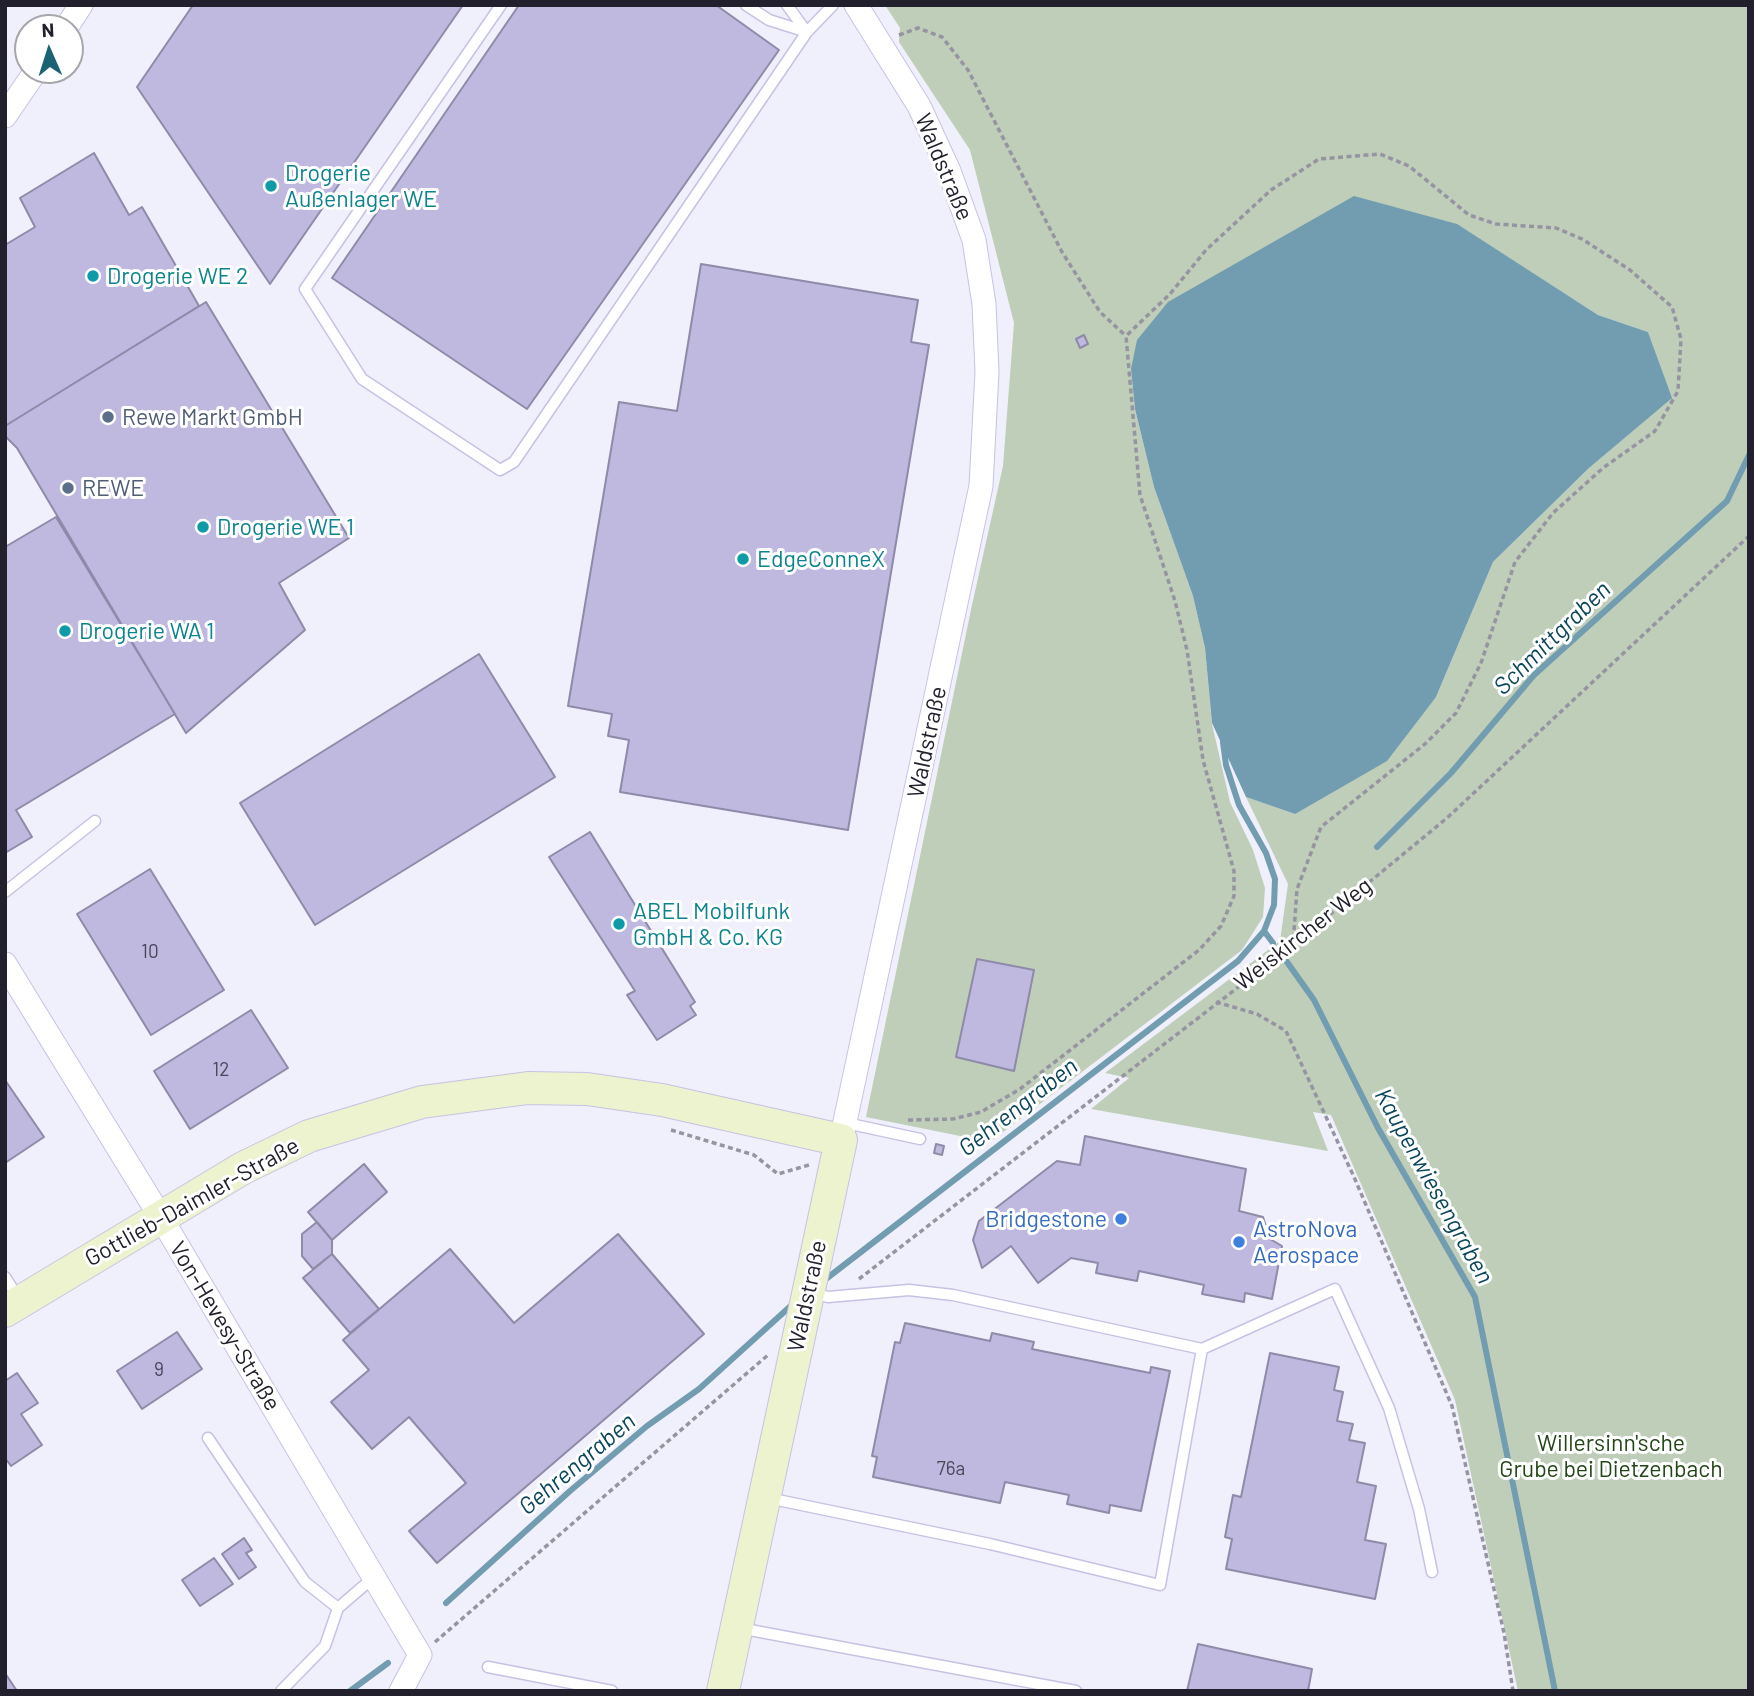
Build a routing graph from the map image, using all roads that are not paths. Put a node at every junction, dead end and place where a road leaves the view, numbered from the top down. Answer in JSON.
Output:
{"nodes":[{"id":1,"x":501,"y":5,"type":"edge"},
{"id":2,"x":746,"y":5,"type":"edge"},
{"id":3,"x":787,"y":5,"type":"edge"},
{"id":4,"x":833,"y":5,"type":"edge"},
{"id":5,"x":856,"y":5,"type":"edge"},
{"id":6,"x":807,"y":32,"type":"junction"},
{"id":7,"x":27,"y":84,"type":"edge"},
{"id":8,"x":5,"y":116,"type":"edge"},
{"id":9,"x":95,"y":821,"type":"dead end"},
{"id":10,"x":5,"y":892,"type":"edge"},
{"id":11,"x":5,"y":964,"type":"edge"},
{"id":12,"x":920,"y":1139,"type":"dead end"},
{"id":13,"x":841,"y":1144,"type":"junction"},
{"id":14,"x":160,"y":1216,"type":"junction"},
{"id":15,"x":814,"y":1295,"type":"junction"},
{"id":16,"x":10,"y":1297,"type":"edge"},
{"id":17,"x":1202,"y":1349,"type":"junction"},
{"id":18,"x":208,"y":1438,"type":"dead end"},
{"id":19,"x":764,"y":1497,"type":"junction"},
{"id":20,"x":1432,"y":1572,"type":"dead end"},
{"id":21,"x":374,"y":1577,"type":"junction"},
{"id":22,"x":338,"y":1608,"type":"junction"},
{"id":23,"x":737,"y":1627,"type":"junction"},
{"id":24,"x":488,"y":1667,"type":"dead end"},
{"id":25,"x":281,"y":1691,"type":"edge"},
{"id":26,"x":401,"y":1691,"type":"edge"},
{"id":27,"x":612,"y":1691,"type":"edge"},
{"id":28,"x":723,"y":1691,"type":"edge"},
{"id":29,"x":1076,"y":1691,"type":"edge"}],
"edges":[{"from":1,"to":6,"type":"lane"},
{"from":2,"to":6,"type":"lane"},
{"from":3,"to":6,"type":"lane"},
{"from":4,"to":6,"type":"lane"},
{"from":5,"to":13,"type":"street","name":"Waldstraße"},
{"from":7,"to":8,"type":"street"},
{"from":9,"to":10,"type":"lane"},
{"from":11,"to":14,"type":"street","name":"Von-Hevesy-Straße"},
{"from":12,"to":13,"type":"lane"},
{"from":13,"to":14,"type":"street","name":"Gottlieb-Daimler-Straße"},
{"from":13,"to":15,"type":"street","name":"Waldstraße"},
{"from":14,"to":16,"type":"street","name":"Gottlieb-Daimler-Straße"},
{"from":14,"to":21,"type":"street","name":"Von-Hevesy-Straße"},
{"from":15,"to":17,"type":"lane"},
{"from":15,"to":19,"type":"street","name":"Waldstraße"},
{"from":17,"to":19,"type":"lane"},
{"from":17,"to":20,"type":"lane"},
{"from":18,"to":22,"type":"lane"},
{"from":19,"to":23,"type":"street","name":"Waldstraße"},
{"from":21,"to":22,"type":"lane"},
{"from":21,"to":26,"type":"street","name":"Von-Hevesy-Straße"},
{"from":22,"to":25,"type":"lane"},
{"from":23,"to":28,"type":"street","name":"Waldstraße"},
{"from":23,"to":29,"type":"lane"},
{"from":24,"to":27,"type":"lane"}]}
